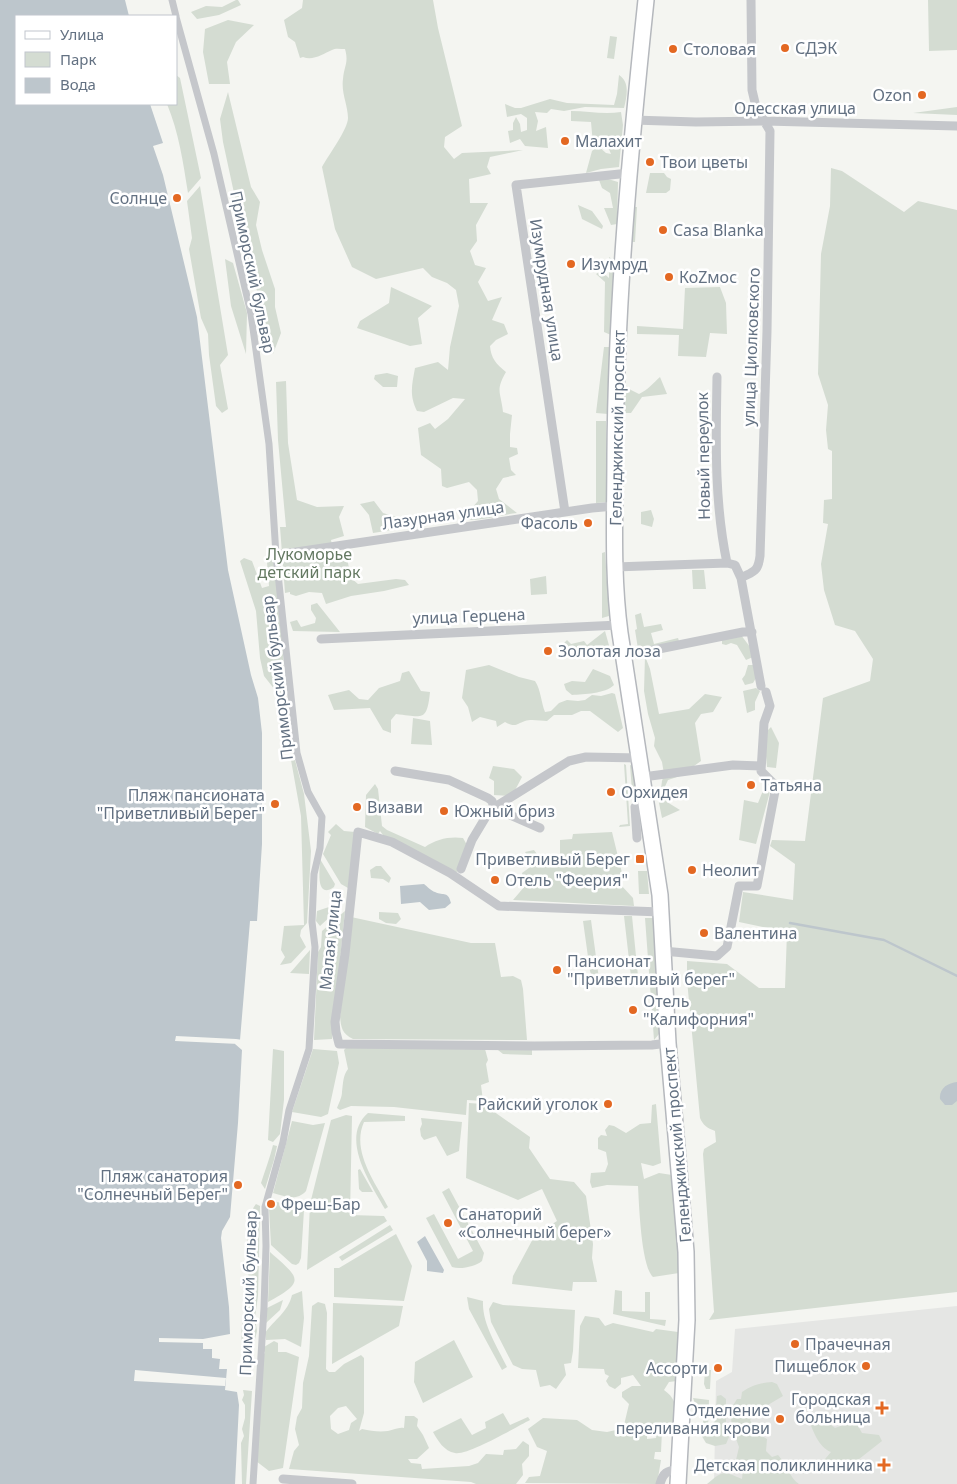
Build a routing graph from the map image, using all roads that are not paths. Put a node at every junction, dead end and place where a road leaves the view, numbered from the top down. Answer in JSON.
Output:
{"nodes":[{"id":1,"x":172,"y":0,"type":"edge"},
{"id":2,"x":751,"y":0,"type":"edge"},
{"id":3,"x":645,"y":3,"type":"edge"},
{"id":4,"x":176,"y":15,"type":"edge"},
{"id":5,"x":178,"y":24,"type":"edge"},
{"id":6,"x":633,"y":120,"type":"junction"},
{"id":7,"x":765,"y":121,"type":"junction"},
{"id":8,"x":957,"y":126,"type":"edge"},
{"id":9,"x":629,"y":173,"type":"junction"},
{"id":10,"x":717,"y":377,"type":"dead end"},
{"id":11,"x":615,"y":506,"type":"junction"},
{"id":12,"x":565,"y":512,"type":"junction"},
{"id":13,"x":276,"y":555,"type":"junction"},
{"id":14,"x":727,"y":563,"type":"junction"},
{"id":15,"x":615,"y":567,"type":"junction"},
{"id":16,"x":741,"y":578,"type":"junction"},
{"id":17,"x":619,"y":624,"type":"junction"},
{"id":18,"x":752,"y":632,"type":"junction"},
{"id":19,"x":320,"y":639,"type":"dead end"},
{"id":20,"x":624,"y":656,"type":"junction"},
{"id":21,"x":640,"y":758,"type":"junction"},
{"id":22,"x":761,"y":766,"type":"junction"},
{"id":23,"x":395,"y":771,"type":"dead end"},
{"id":24,"x":643,"y":777,"type":"junction"},
{"id":25,"x":647,"y":804,"type":"junction"},
{"id":26,"x":494,"y":808,"type":"junction"},
{"id":27,"x":540,"y":828,"type":"dead end"},
{"id":28,"x":636,"y":838,"type":"dead end"},
{"id":29,"x":462,"y":868,"type":"dead end"},
{"id":30,"x":661,"y":912,"type":"junction"},
{"id":31,"x":663,"y":950,"type":"junction"},
{"id":32,"x":668,"y":1043,"type":"junction"},
{"id":33,"x":678,"y":1477,"type":"edge"},
{"id":34,"x":283,"y":1479,"type":"dead end"},
{"id":35,"x":253,"y":1484,"type":"edge"},
{"id":36,"x":352,"y":1484,"type":"edge"},
{"id":37,"x":660,"y":1484,"type":"edge"}],
"edges":[{"from":1,"to":4,"type":"street","name":"Приморский бульвар"},
{"from":2,"to":7,"type":"street","name":"улица Циолковского"},
{"from":3,"to":6,"type":"main road"},
{"from":5,"to":13,"type":"street","name":"Приморский бульвар"},
{"from":6,"to":7,"type":"street","name":"Одесская улица"},
{"from":6,"to":9,"type":"main road"},
{"from":7,"to":8,"type":"street","name":"Одесская улица"},
{"from":7,"to":16,"type":"street","name":"улица Циолковского"},
{"from":9,"to":11,"type":"main road","name":"Геленджикский проспект"},
{"from":9,"to":12,"type":"street","name":"Изумрудная улица"},
{"from":10,"to":14,"type":"street","name":"Новый переулок"},
{"from":11,"to":12,"type":"street","name":"Лазурная улица"},
{"from":11,"to":15,"type":"main road","name":"Геленджикский проспект"},
{"from":12,"to":13,"type":"street","name":"Лазурная улица"},
{"from":13,"to":35,"type":"street","name":"Приморский бульвар"},
{"from":14,"to":15,"type":"street"},
{"from":14,"to":16,"type":"street"},
{"from":15,"to":17,"type":"main road","name":"Геленджикский проспект"},
{"from":16,"to":18,"type":"street"},
{"from":17,"to":19,"type":"street","name":"улица Герцена"},
{"from":17,"to":20,"type":"main road","name":"Геленджикский проспект"},
{"from":18,"to":20,"type":"street"},
{"from":18,"to":22,"type":"street"},
{"from":20,"to":21,"type":"main road","name":"Геленджикский проспект"},
{"from":21,"to":24,"type":"main road","name":"Геленджикский проспект"},
{"from":21,"to":26,"type":"street"},
{"from":22,"to":24,"type":"street"},
{"from":22,"to":31,"type":"street"},
{"from":23,"to":26,"type":"street"},
{"from":24,"to":25,"type":"main road","name":"Геленджикский проспект"},
{"from":25,"to":28,"type":"street"},
{"from":25,"to":30,"type":"main road","name":"Геленджикский проспект"},
{"from":26,"to":27,"type":"street"},
{"from":26,"to":29,"type":"street"},
{"from":30,"to":31,"type":"main road","name":"Геленджикский проспект"},
{"from":30,"to":32,"type":"street","name":"Малая улица"},
{"from":31,"to":32,"type":"main road","name":"Геленджикский проспект"},
{"from":32,"to":33,"type":"main road","name":"Геленджикский проспект"},
{"from":33,"to":37,"type":"street"},
{"from":34,"to":36,"type":"street"}]}
